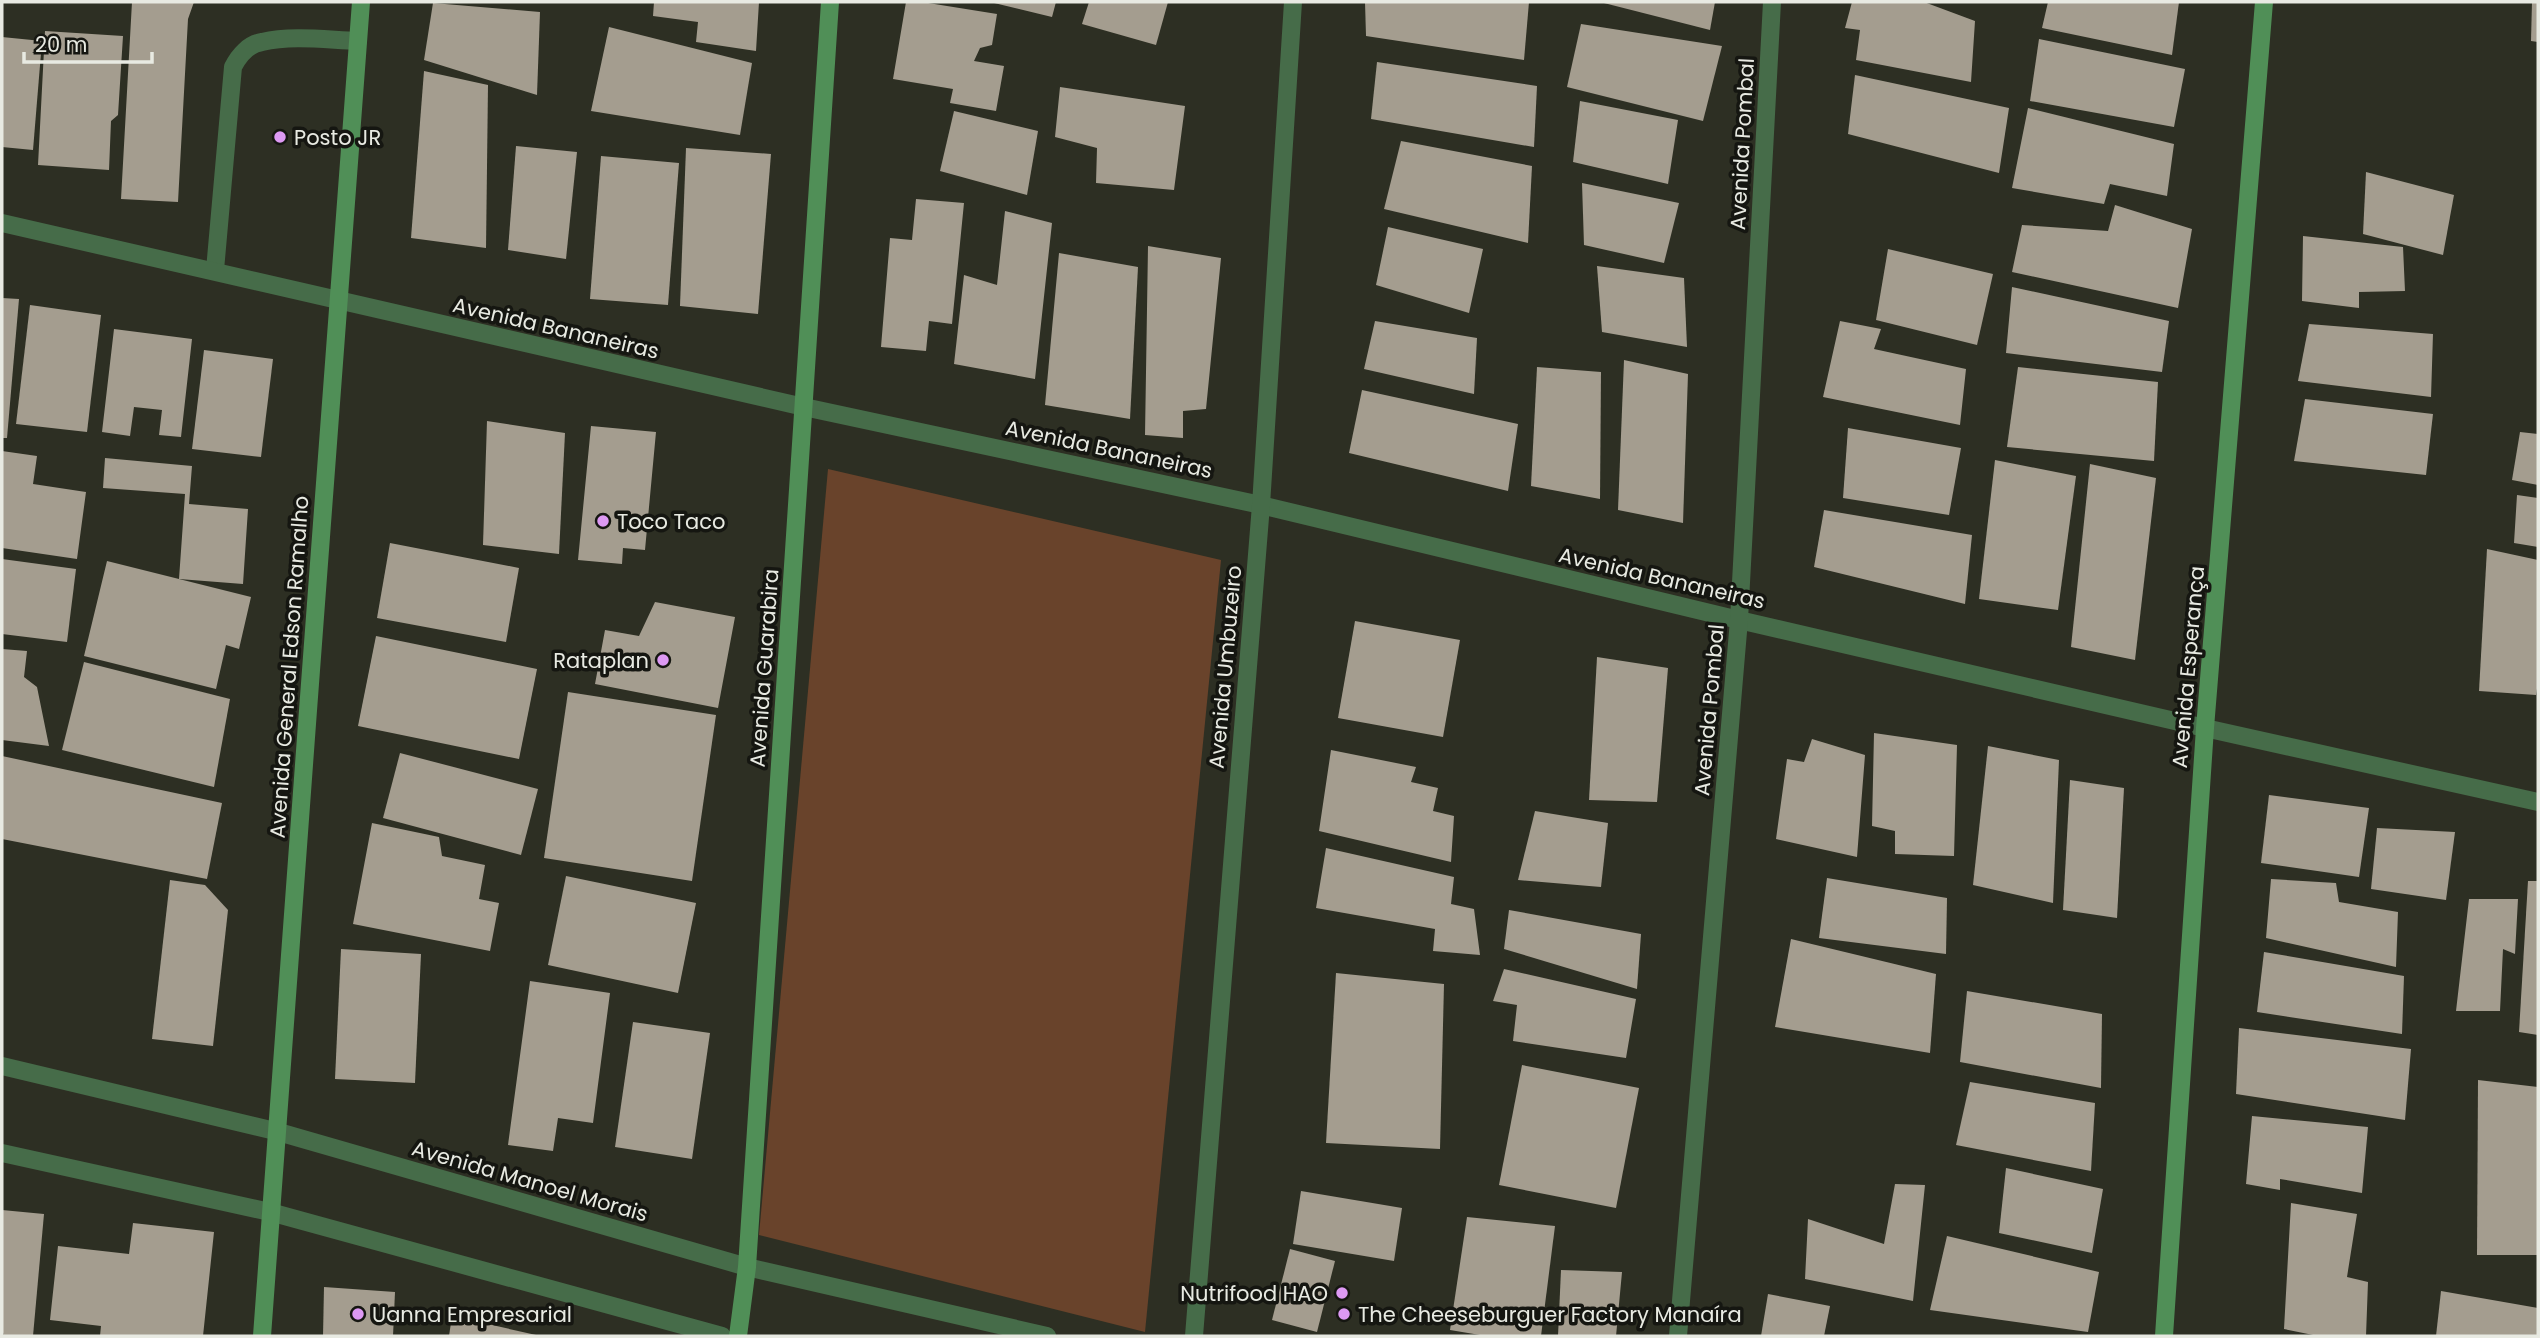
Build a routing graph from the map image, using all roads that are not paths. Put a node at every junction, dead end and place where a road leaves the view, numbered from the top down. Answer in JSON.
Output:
{"nodes":[{"id":1,"x":361,"y":2,"type":"edge"},
{"id":2,"x":830,"y":2,"type":"edge"},
{"id":3,"x":1293,"y":2,"type":"edge"},
{"id":4,"x":1772,"y":2,"type":"edge"},
{"id":5,"x":2264,"y":2,"type":"edge"},
{"id":6,"x":358,"y":41,"type":"junction"},
{"id":7,"x":2,"y":223,"type":"edge"},
{"id":8,"x":215,"y":270,"type":"junction"},
{"id":9,"x":340,"y":302,"type":"junction"},
{"id":10,"x":804,"y":407,"type":"junction"},
{"id":11,"x":1261,"y":505,"type":"junction"},
{"id":12,"x":1740,"y":620,"type":"junction"},
{"id":13,"x":2205,"y":728,"type":"junction"},
{"id":14,"x":2538,"y":802,"type":"edge"},
{"id":15,"x":2,"y":1066,"type":"edge"},
{"id":16,"x":275,"y":1131,"type":"junction"},
{"id":17,"x":2,"y":1153,"type":"edge"},
{"id":18,"x":270,"y":1212,"type":"junction"},
{"id":19,"x":747,"y":1267,"type":"junction"},
{"id":20,"x":262,"y":1336,"type":"edge"},
{"id":21,"x":722,"y":1336,"type":"edge"},
{"id":22,"x":737,"y":1336,"type":"edge"},
{"id":23,"x":1047,"y":1336,"type":"edge"},
{"id":24,"x":1194,"y":1336,"type":"edge"},
{"id":25,"x":1678,"y":1336,"type":"edge"},
{"id":26,"x":2164,"y":1336,"type":"edge"}],
"edges":[{"from":1,"to":6,"type":"main road","name":"Avenida General Edson Ramalho"},
{"from":2,"to":10,"type":"main road","name":"Avenida Guarabira"},
{"from":3,"to":11,"type":"street","name":"Avenida Umbuzeiro"},
{"from":4,"to":12,"type":"street","name":"Avenida Pombal"},
{"from":5,"to":13,"type":"main road","name":"Avenida Esperança"},
{"from":6,"to":8,"type":"street"},
{"from":6,"to":9,"type":"main road","name":"Avenida General Edson Ramalho"},
{"from":7,"to":8,"type":"street","name":"Avenida Bananeiras"},
{"from":8,"to":9,"type":"street","name":"Avenida Bananeiras"},
{"from":9,"to":10,"type":"street","name":"Avenida Bananeiras"},
{"from":9,"to":16,"type":"main road","name":"Avenida General Edson Ramalho"},
{"from":10,"to":11,"type":"street","name":"Avenida Bananeiras"},
{"from":10,"to":19,"type":"main road","name":"Avenida Guarabira"},
{"from":11,"to":12,"type":"street","name":"Avenida Bananeiras"},
{"from":11,"to":24,"type":"street","name":"Avenida Umbuzeiro"},
{"from":12,"to":13,"type":"street","name":"Avenida Bananeiras"},
{"from":12,"to":25,"type":"street","name":"Avenida Pombal"},
{"from":13,"to":14,"type":"street","name":"Avenida Bananeiras"},
{"from":13,"to":26,"type":"main road","name":"Avenida Esperança"},
{"from":15,"to":16,"type":"street","name":"Avenida Manoel Morais"},
{"from":16,"to":18,"type":"main road","name":"Avenida General Edson Ramalho"},
{"from":16,"to":19,"type":"street","name":"Avenida Manoel Morais"},
{"from":17,"to":18,"type":"street"},
{"from":18,"to":20,"type":"main road","name":"Avenida General Edson Ramalho"},
{"from":18,"to":21,"type":"street"},
{"from":19,"to":22,"type":"main road","name":"Avenida Guarabira"},
{"from":19,"to":23,"type":"street","name":"Avenida Manoel Morais"}]}
